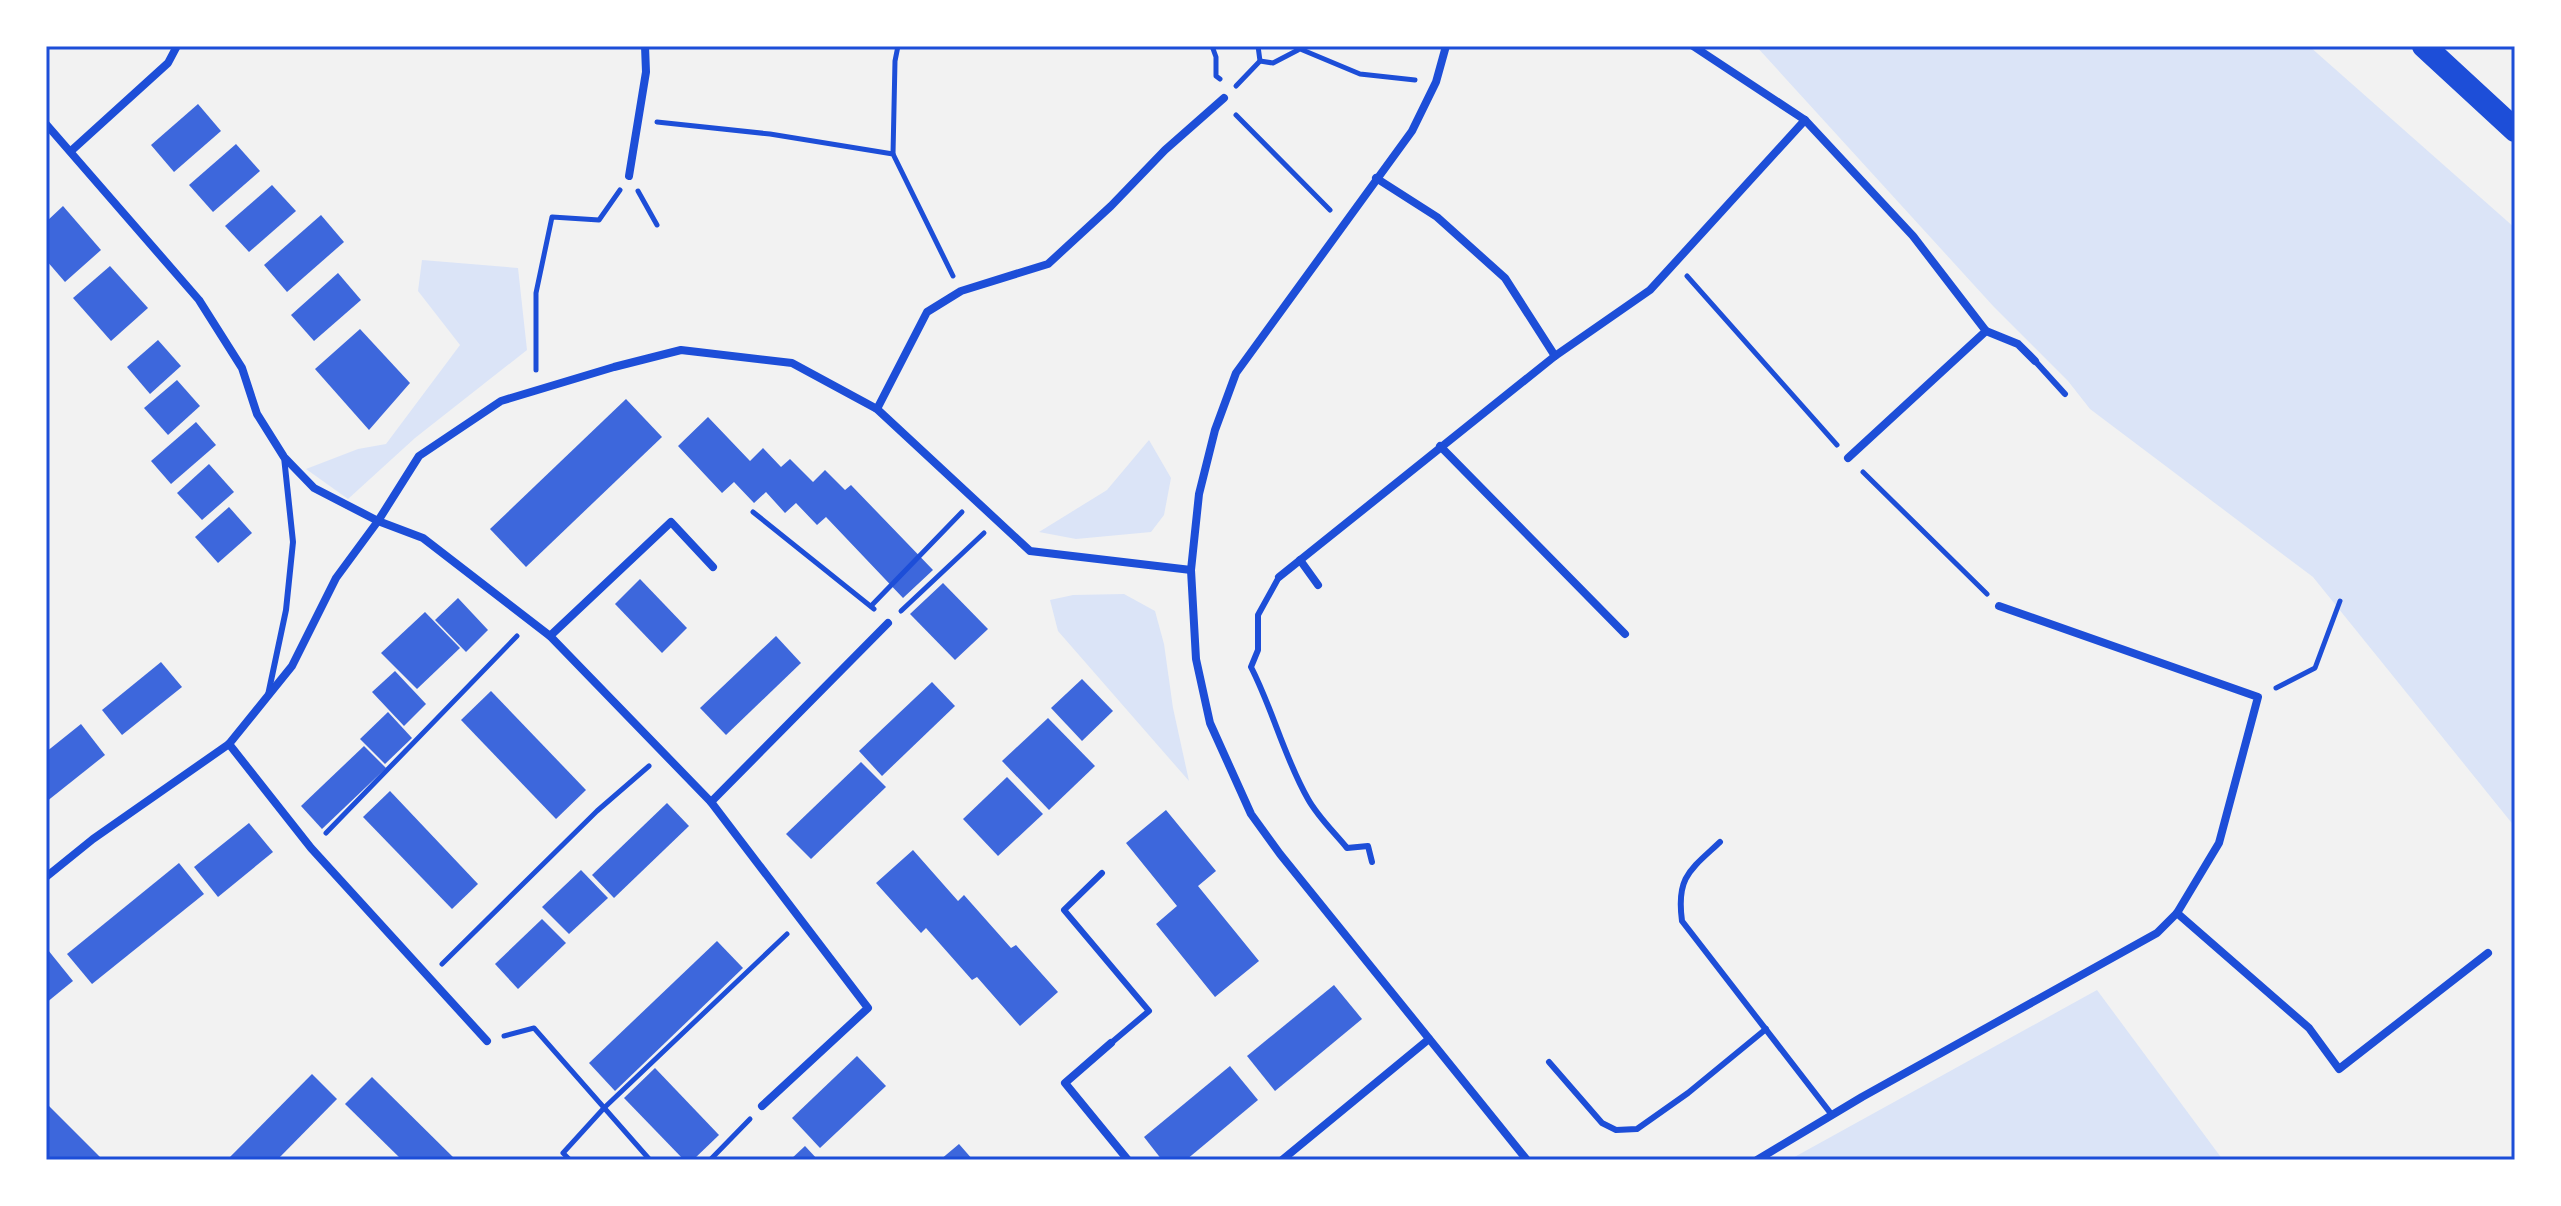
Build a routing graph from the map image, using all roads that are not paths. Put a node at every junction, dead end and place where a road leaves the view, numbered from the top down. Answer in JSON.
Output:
{"nodes":[{"id":1,"x":177,"y":46,"type":"edge"},
{"id":2,"x":645,"y":46,"type":"edge"},
{"id":3,"x":1446,"y":46,"type":"edge"},
{"id":4,"x":1693,"y":46,"type":"edge"},
{"id":5,"x":2424,"y":46,"type":"edge"},
{"id":6,"x":1224,"y":98,"type":"road end"},
{"id":7,"x":1805,"y":120,"type":"junction"},
{"id":8,"x":46,"y":124,"type":"edge"},
{"id":9,"x":2515,"y":130,"type":"edge"},
{"id":10,"x":71,"y":151,"type":"junction"},
{"id":11,"x":629,"y":176,"type":"road end"},
{"id":12,"x":1376,"y":178,"type":"junction"},
{"id":13,"x":1986,"y":331,"type":"junction"},
{"id":14,"x":1555,"y":356,"type":"junction"},
{"id":15,"x":2035,"y":361,"type":"joint"},
{"id":16,"x":2065,"y":394,"type":"dead end"},
{"id":17,"x":877,"y":409,"type":"junction"},
{"id":18,"x":1440,"y":446,"type":"junction"},
{"id":19,"x":284,"y":457,"type":"junction"},
{"id":20,"x":1848,"y":458,"type":"road end"},
{"id":21,"x":378,"y":521,"type":"junction"},
{"id":22,"x":1300,"y":560,"type":"junction"},
{"id":23,"x":713,"y":567,"type":"dead end"},
{"id":24,"x":1191,"y":570,"type":"junction"},
{"id":25,"x":1279,"y":577,"type":"joint"},
{"id":26,"x":1318,"y":585,"type":"dead end"},
{"id":27,"x":1999,"y":606,"type":"road end"},
{"id":28,"x":888,"y":623,"type":"road end"},
{"id":29,"x":1625,"y":634,"type":"dead end"},
{"id":30,"x":550,"y":636,"type":"junction"},
{"id":31,"x":268,"y":697,"type":"junction"},
{"id":32,"x":229,"y":744,"type":"junction"},
{"id":33,"x":711,"y":802,"type":"junction"},
{"id":34,"x":1720,"y":842,"type":"dead end"},
{"id":35,"x":1372,"y":862,"type":"dead end"},
{"id":36,"x":1102,"y":873,"type":"dead end"},
{"id":37,"x":46,"y":877,"type":"edge"},
{"id":38,"x":2177,"y":913,"type":"junction"},
{"id":39,"x":2488,"y":953,"type":"dead end"},
{"id":40,"x":1766,"y":1029,"type":"junction"},
{"id":41,"x":1429,"y":1039,"type":"junction"},
{"id":42,"x":487,"y":1041,"type":"road end"},
{"id":43,"x":1111,"y":1043,"type":"joint"},
{"id":44,"x":1549,"y":1062,"type":"dead end"},
{"id":45,"x":762,"y":1106,"type":"road end"},
{"id":46,"x":1832,"y":1115,"type":"junction"},
{"id":47,"x":1128,"y":1160,"type":"edge"},
{"id":48,"x":1282,"y":1160,"type":"edge"},
{"id":49,"x":1527,"y":1160,"type":"edge"},
{"id":50,"x":1757,"y":1160,"type":"edge"}],
"edges":[{"from":1,"to":10,"type":"street"},
{"from":2,"to":11,"type":"street"},
{"from":3,"to":12,"type":"street"},
{"from":4,"to":7,"type":"street"},
{"from":5,"to":9,"type":"highway"},
{"from":6,"to":17,"type":"street"},
{"from":7,"to":13,"type":"street"},
{"from":7,"to":14,"type":"street"},
{"from":8,"to":10,"type":"street"},
{"from":10,"to":19,"type":"street"},
{"from":12,"to":14,"type":"street"},
{"from":12,"to":24,"type":"street"},
{"from":13,"to":15,"type":"street"},
{"from":13,"to":20,"type":"street"},
{"from":14,"to":18,"type":"street"},
{"from":15,"to":16,"type":"lane"},
{"from":17,"to":21,"type":"street"},
{"from":17,"to":24,"type":"street"},
{"from":18,"to":22,"type":"street"},
{"from":18,"to":29,"type":"street"},
{"from":19,"to":21,"type":"street"},
{"from":19,"to":31,"type":"lane"},
{"from":21,"to":30,"type":"street"},
{"from":21,"to":31,"type":"street"},
{"from":22,"to":25,"type":"street"},
{"from":22,"to":26,"type":"street"},
{"from":23,"to":30,"type":"street"},
{"from":24,"to":41,"type":"street"},
{"from":25,"to":35,"type":"lane"},
{"from":27,"to":38,"type":"street"},
{"from":28,"to":33,"type":"street"},
{"from":30,"to":33,"type":"street"},
{"from":31,"to":32,"type":"street"},
{"from":32,"to":37,"type":"street"},
{"from":32,"to":42,"type":"street"},
{"from":33,"to":45,"type":"street"},
{"from":34,"to":40,"type":"lane"},
{"from":36,"to":43,"type":"lane"},
{"from":38,"to":39,"type":"street"},
{"from":38,"to":46,"type":"street"},
{"from":40,"to":44,"type":"lane"},
{"from":40,"to":46,"type":"lane"},
{"from":41,"to":48,"type":"street"},
{"from":41,"to":49,"type":"street"},
{"from":43,"to":47,"type":"street"},
{"from":46,"to":50,"type":"street"}]}
